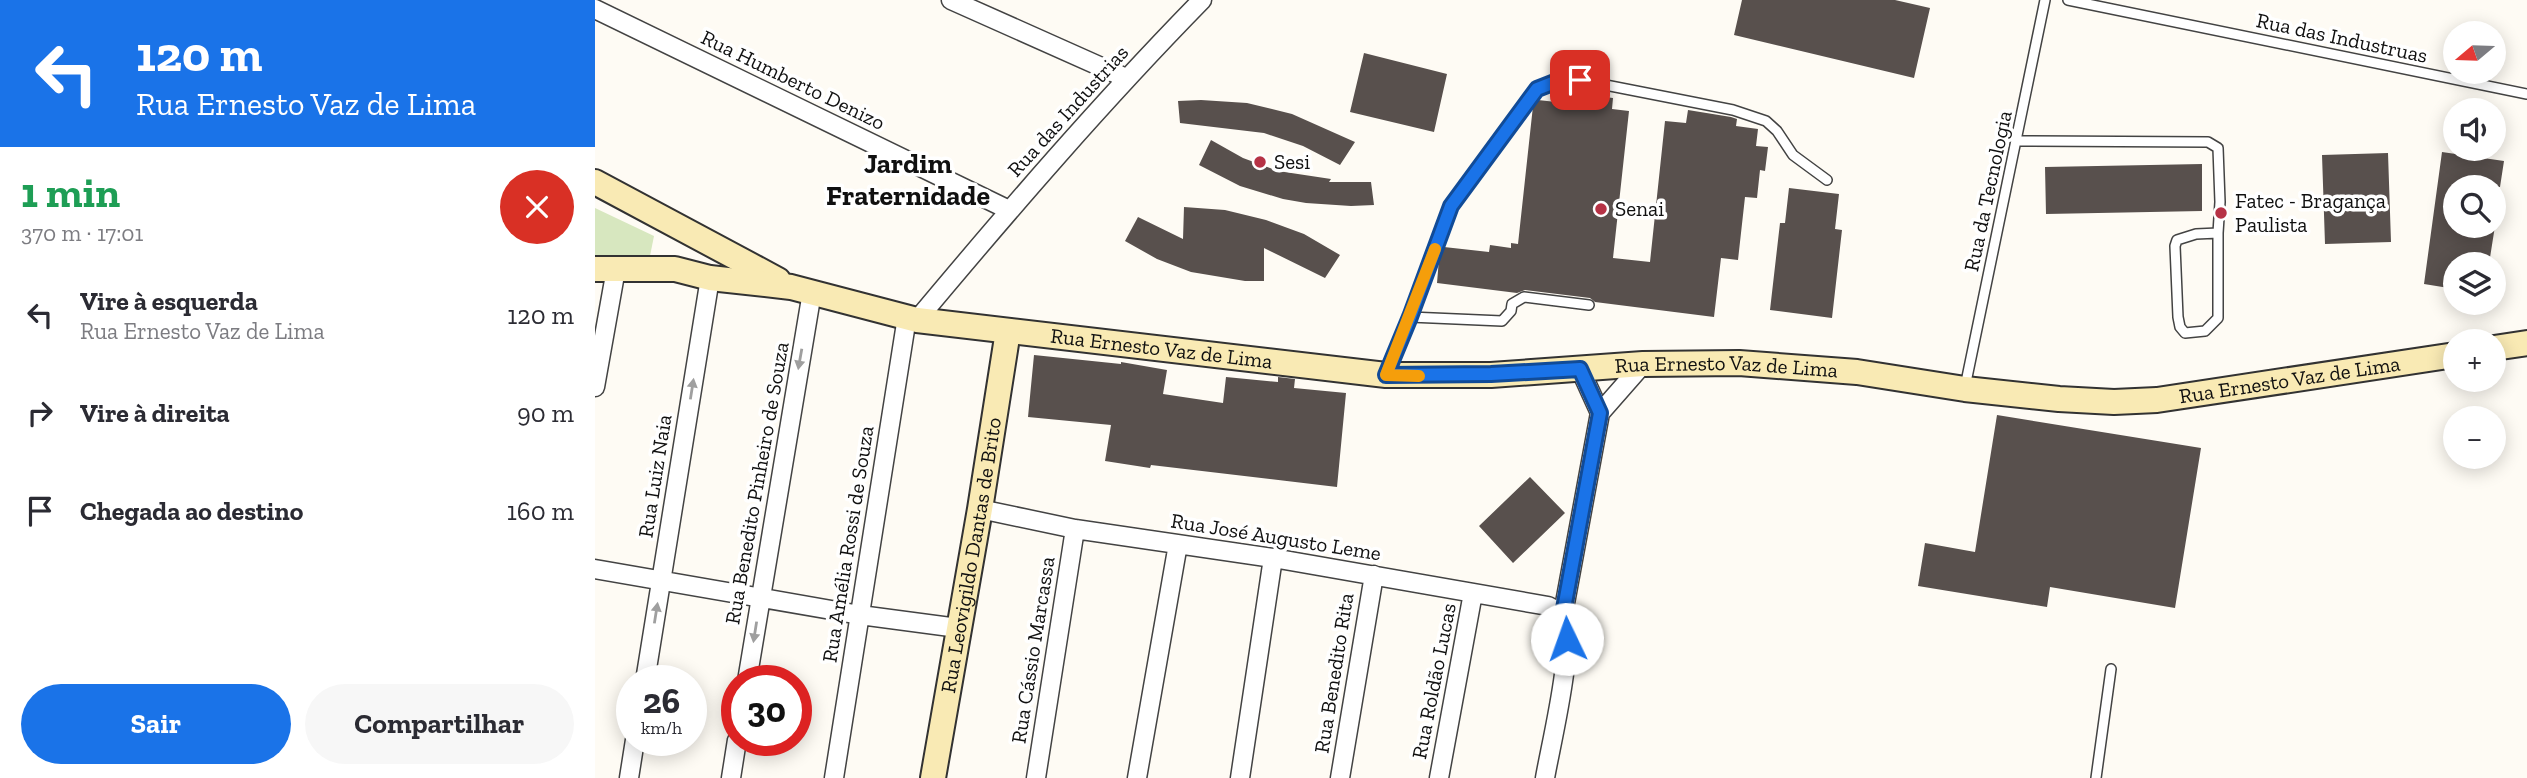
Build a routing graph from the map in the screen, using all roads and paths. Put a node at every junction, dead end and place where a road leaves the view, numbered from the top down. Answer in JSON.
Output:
{"nodes":[{"id":1,"x":951,"y":0,"type":"edge"},
{"id":2,"x":1202,"y":0,"type":"edge"},
{"id":3,"x":2045,"y":0,"type":"edge"},
{"id":4,"x":2068,"y":0,"type":"edge"},
{"id":5,"x":595,"y":9,"type":"edge"},
{"id":6,"x":1126,"y":78,"type":"junction"},
{"id":7,"x":2527,"y":94,"type":"edge"},
{"id":8,"x":2016,"y":141,"type":"junction"},
{"id":9,"x":1826,"y":180,"type":"dead end"},
{"id":10,"x":595,"y":182,"type":"edge"},
{"id":11,"x":1009,"y":210,"type":"junction"},
{"id":12,"x":679,"y":227,"type":"junction"},
{"id":13,"x":2218,"y":233,"type":"junction"},
{"id":14,"x":605,"y":269,"type":"edge"},
{"id":15,"x":675,"y":269,"type":"junction"},
{"id":16,"x":710,"y":278,"type":"junction"},
{"id":17,"x":801,"y":289,"type":"junction"},
{"id":18,"x":1588,"y":305,"type":"dead end"},
{"id":19,"x":1410,"y":317,"type":"junction"},
{"id":20,"x":912,"y":318,"type":"junction"},
{"id":21,"x":1008,"y":331,"type":"junction"},
{"id":22,"x":2527,"y":342,"type":"edge"},
{"id":23,"x":2506,"y":346,"type":"edge"},
{"id":24,"x":2443,"y":357,"type":"edge"},
{"id":25,"x":1643,"y":364,"type":"junction"},
{"id":26,"x":1580,"y":369,"type":"junction"},
{"id":27,"x":1386,"y":375,"type":"junction"},
{"id":28,"x":595,"y":387,"type":"edge"},
{"id":29,"x":1965,"y":388,"type":"junction"},
{"id":30,"x":1600,"y":413,"type":"junction"},
{"id":31,"x":980,"y":509,"type":"junction"},
{"id":32,"x":1075,"y":528,"type":"junction"},
{"id":33,"x":1178,"y":544,"type":"junction"},
{"id":34,"x":1273,"y":558,"type":"junction"},
{"id":35,"x":595,"y":569,"type":"edge"},
{"id":36,"x":1374,"y":575,"type":"junction"},
{"id":37,"x":661,"y":582,"type":"junction"},
{"id":38,"x":1473,"y":593,"type":"junction"},
{"id":39,"x":760,"y":598,"type":"junction"},
{"id":40,"x":1563,"y":614,"type":"junction"},
{"id":41,"x":860,"y":615,"type":"junction"},
{"id":42,"x":958,"y":628,"type":"junction"},
{"id":43,"x":648,"y":665,"type":"edge"},
{"id":44,"x":750,"y":665,"type":"edge"},
{"id":45,"x":2111,"y":669,"type":"dead end"},
{"id":46,"x":632,"y":756,"type":"edge"},
{"id":47,"x":734,"y":756,"type":"edge"},
{"id":48,"x":629,"y":778,"type":"edge"},
{"id":49,"x":731,"y":778,"type":"edge"},
{"id":50,"x":834,"y":778,"type":"edge"},
{"id":51,"x":933,"y":778,"type":"edge"},
{"id":52,"x":1036,"y":778,"type":"edge"},
{"id":53,"x":1137,"y":778,"type":"edge"},
{"id":54,"x":1240,"y":778,"type":"edge"},
{"id":55,"x":1340,"y":778,"type":"edge"},
{"id":56,"x":1439,"y":778,"type":"edge"},
{"id":57,"x":1545,"y":778,"type":"edge"},
{"id":58,"x":2096,"y":778,"type":"edge"}],
"edges":[{"from":1,"to":6,"type":"street"},
{"from":2,"to":6,"type":"street","name":"Rua das Industrias"},
{"from":3,"to":8,"type":"lane","name":"Rua da Tecnologia"},
{"from":4,"to":7,"type":"lane","name":"Rua das Industruas"},
{"from":5,"to":11,"type":"street","name":"Rua Humberto Denizo"},
{"from":6,"to":11,"type":"street","name":"Rua das Industrias"},
{"from":8,"to":13,"type":"lane"},
{"from":8,"to":29,"type":"lane","name":"Rua da Tecnologia"},
{"from":9,"to":19,"type":"lane"},
{"from":10,"to":12,"type":"street"},
{"from":11,"to":20,"type":"street","name":"Rua das Industrias"},
{"from":12,"to":15,"type":"street"},
{"from":12,"to":17,"type":"street"},
{"from":13,"to":13,"type":"lane"},
{"from":14,"to":15,"type":"street"},
{"from":14,"to":28,"type":"street"},
{"from":15,"to":16,"type":"street"},
{"from":16,"to":17,"type":"street"},
{"from":37,"to":16,"type":"street","name":"Rua Luiz Naia","one_way":true},
{"from":17,"to":20,"type":"street","name":"Rua Ernesto Vaz de Lima"},
{"from":17,"to":39,"type":"street","name":"Rua Benedito Pinheiro de Souza","one_way":true},
{"from":18,"to":19,"type":"lane"},
{"from":19,"to":27,"type":"lane"},
{"from":20,"to":21,"type":"street","name":"Rua Ernesto Vaz de Lima"},
{"from":20,"to":41,"type":"street","name":"Rua Amélia Rossi de Souza"},
{"from":21,"to":27,"type":"street","name":"Rua Ernesto Vaz de Lima"},
{"from":21,"to":31,"type":"street","name":"Rua Leovigildo Dantas de Brito"},
{"from":22,"to":23,"type":"street"},
{"from":24,"to":29,"type":"street","name":"Rua Ernesto Vaz de Lima"},
{"from":25,"to":26,"type":"street","name":"Rua Ernesto Vaz de Lima"},
{"from":25,"to":29,"type":"street","name":"Rua Ernesto Vaz de Lima"},
{"from":25,"to":30,"type":"street"},
{"from":26,"to":27,"type":"street","name":"Rua Ernesto Vaz de Lima"},
{"from":26,"to":30,"type":"street"},
{"from":30,"to":40,"type":"street"},
{"from":31,"to":32,"type":"street","name":"Rua José Augusto Leme"},
{"from":31,"to":42,"type":"street","name":"Rua Leovigildo Dantas de Brito"},
{"from":32,"to":33,"type":"street","name":"Rua José Augusto Leme"},
{"from":32,"to":52,"type":"street","name":"Rua Cássio Marcassa"},
{"from":33,"to":34,"type":"street","name":"Rua José Augusto Leme"},
{"from":33,"to":53,"type":"street"},
{"from":34,"to":36,"type":"street","name":"Rua José Augusto Leme"},
{"from":34,"to":54,"type":"street"},
{"from":35,"to":37,"type":"street"},
{"from":36,"to":38,"type":"street","name":"Rua José Augusto Leme"},
{"from":36,"to":55,"type":"street","name":"Rua Benedito Rita"},
{"from":37,"to":39,"type":"street"},
{"from":43,"to":37,"type":"street","name":"Rua Luiz Naia","one_way":true},
{"from":38,"to":40,"type":"street","name":"Rua José Augusto Leme"},
{"from":38,"to":56,"type":"street","name":"Rua Roldão Lucas"},
{"from":39,"to":41,"type":"street"},
{"from":39,"to":44,"type":"street","name":"Rua Benedito Pinheiro de Souza","one_way":true},
{"from":40,"to":57,"type":"street"},
{"from":41,"to":42,"type":"street"},
{"from":41,"to":50,"type":"street","name":"Rua Amélia Rossi de Souza"},
{"from":42,"to":51,"type":"street","name":"Rua Leovigildo Dantas de Brito"},
{"from":45,"to":58,"type":"lane"},
{"from":46,"to":48,"type":"street"},
{"from":47,"to":49,"type":"street"}]}
